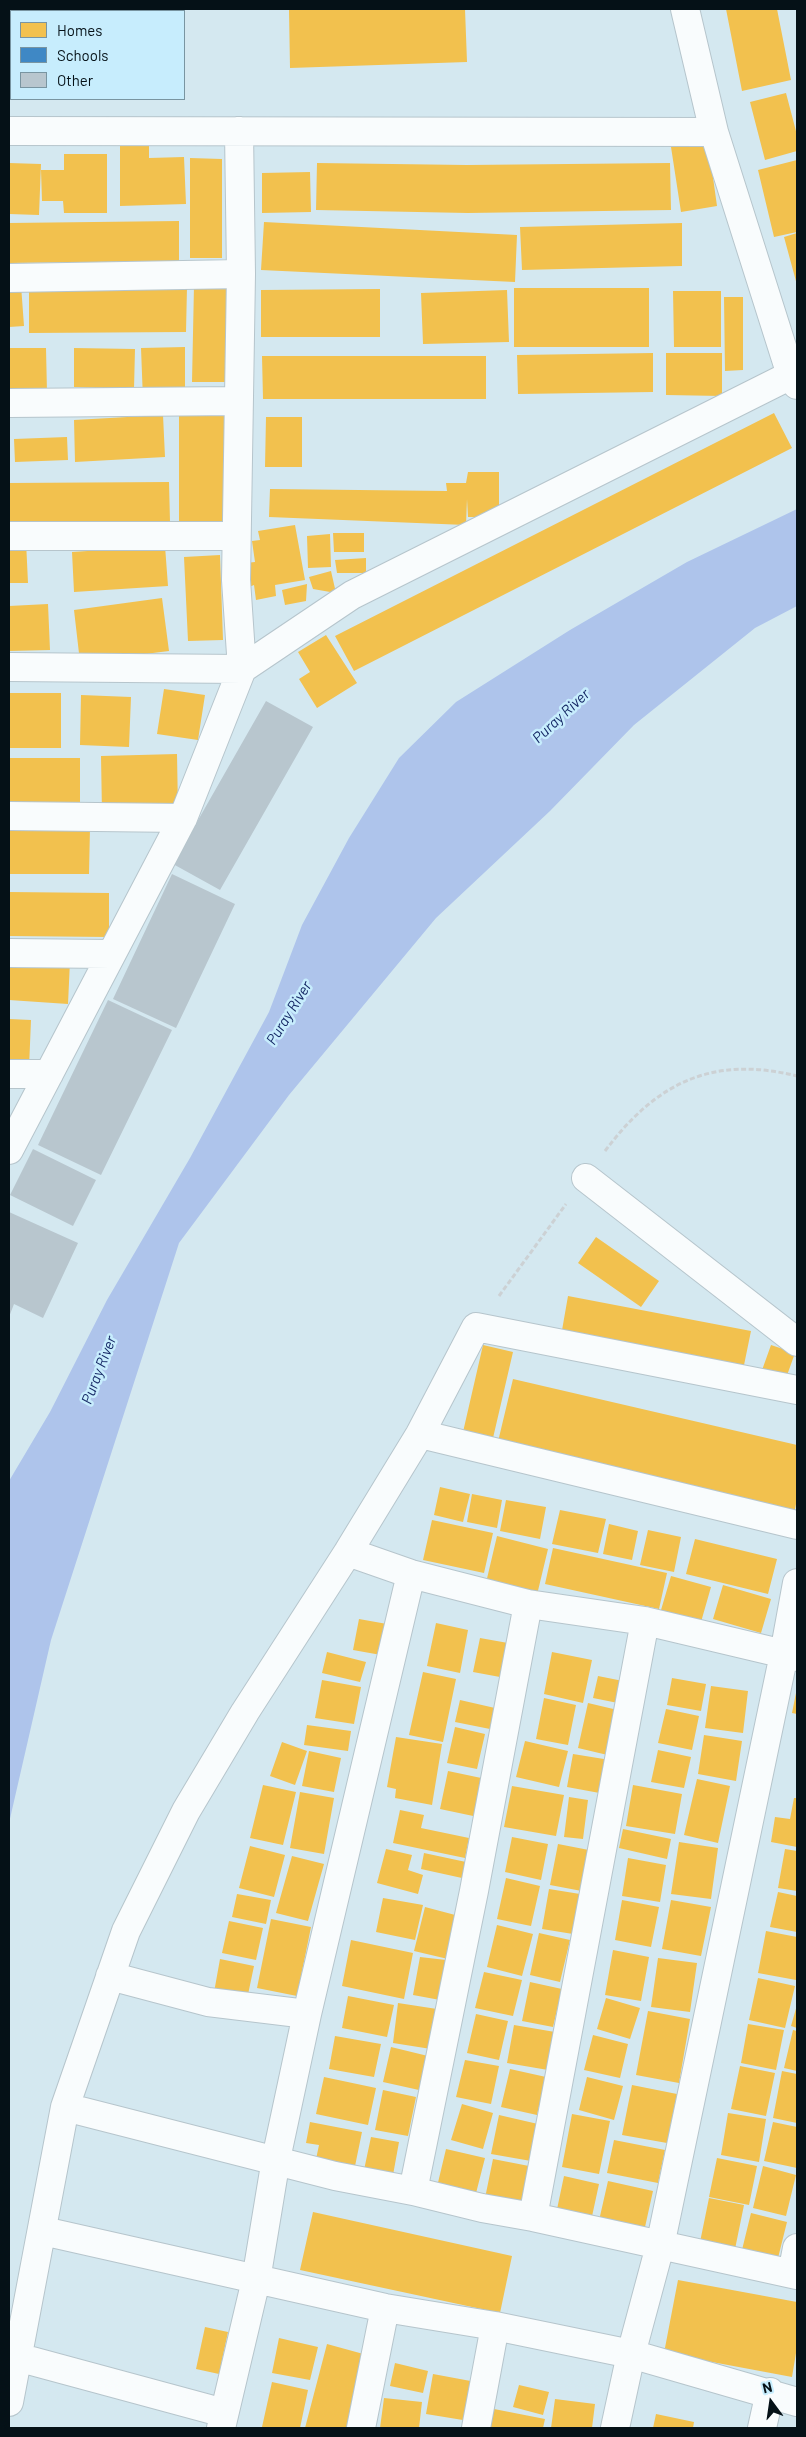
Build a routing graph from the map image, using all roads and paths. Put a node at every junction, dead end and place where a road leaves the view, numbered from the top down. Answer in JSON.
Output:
{"nodes":[{"id":1,"x":685,"y":9,"type":"edge"},
{"id":2,"x":239,"y":130,"type":"junction"},
{"id":3,"x":9,"y":131,"type":"edge"},
{"id":4,"x":714,"y":132,"type":"junction"},
{"id":5,"x":241,"y":274,"type":"junction"},
{"id":6,"x":9,"y":278,"type":"edge"},
{"id":7,"x":794,"y":380,"type":"edge"},
{"id":8,"x":238,"y":401,"type":"junction"},
{"id":9,"x":9,"y":403,"type":"edge"},
{"id":10,"x":9,"y":536,"type":"edge"},
{"id":11,"x":236,"y":536,"type":"junction"},
{"id":12,"x":9,"y":667,"type":"edge"},
{"id":13,"x":242,"y":669,"type":"junction"},
{"id":14,"x":9,"y":816,"type":"edge"},
{"id":15,"x":183,"y":818,"type":"junction"},
{"id":16,"x":9,"y":953,"type":"edge"},
{"id":17,"x":112,"y":954,"type":"junction"},
{"id":18,"x":9,"y":1074,"type":"edge"},
{"id":19,"x":48,"y":1074,"type":"junction"},
{"id":20,"x":797,"y":1076,"type":"edge"},
{"id":21,"x":9,"y":1150,"type":"edge"},
{"id":22,"x":586,"y":1178,"type":"junction"},
{"id":23,"x":476,"y":1327,"type":"junction"},
{"id":24,"x":797,"y":1342,"type":"edge"},
{"id":25,"x":797,"y":1390,"type":"edge"},
{"id":26,"x":420,"y":1434,"type":"junction"},
{"id":27,"x":797,"y":1525,"type":"edge"},
{"id":28,"x":348,"y":1552,"type":"junction"},
{"id":29,"x":411,"y":1574,"type":"junction"},
{"id":30,"x":797,"y":1583,"type":"edge"},
{"id":31,"x":528,"y":1604,"type":"junction"},
{"id":32,"x":645,"y":1621,"type":"junction"},
{"id":33,"x":791,"y":1655,"type":"edge"},
{"id":34,"x":110,"y":1976,"type":"junction"},
{"id":35,"x":307,"y":2014,"type":"junction"},
{"id":36,"x":66,"y":2107,"type":"junction"},
{"id":37,"x":276,"y":2159,"type":"junction"},
{"id":38,"x":413,"y":2191,"type":"junction"},
{"id":39,"x":533,"y":2217,"type":"junction"},
{"id":40,"x":43,"y":2231,"type":"junction"},
{"id":41,"x":660,"y":2246,"type":"junction"},
{"id":42,"x":795,"y":2266,"type":"edge"},
{"id":43,"x":256,"y":2280,"type":"junction"},
{"id":44,"x":385,"y":2308,"type":"junction"},
{"id":45,"x":495,"y":2326,"type":"junction"},
{"id":46,"x":631,"y":2354,"type":"junction"},
{"id":47,"x":17,"y":2357,"type":"junction"},
{"id":48,"x":770,"y":2392,"type":"junction"},
{"id":49,"x":9,"y":2402,"type":"edge"},
{"id":50,"x":797,"y":2402,"type":"edge"},
{"id":51,"x":223,"y":2421,"type":"edge"},
{"id":52,"x":361,"y":2428,"type":"edge"},
{"id":53,"x":476,"y":2428,"type":"edge"},
{"id":54,"x":615,"y":2428,"type":"edge"},
{"id":55,"x":762,"y":2428,"type":"edge"}],
"edges":[{"from":1,"to":4,"type":"street"},
{"from":2,"to":3,"type":"street"},
{"from":2,"to":4,"type":"street"},
{"from":2,"to":5,"type":"street"},
{"from":4,"to":7,"type":"street"},
{"from":5,"to":6,"type":"street"},
{"from":5,"to":8,"type":"street"},
{"from":7,"to":13,"type":"street"},
{"from":8,"to":9,"type":"street"},
{"from":8,"to":11,"type":"street"},
{"from":10,"to":11,"type":"street"},
{"from":11,"to":13,"type":"street"},
{"from":12,"to":13,"type":"street"},
{"from":13,"to":15,"type":"street"},
{"from":14,"to":15,"type":"street"},
{"from":15,"to":17,"type":"street"},
{"from":16,"to":17,"type":"street"},
{"from":17,"to":19,"type":"street"},
{"from":18,"to":19,"type":"street"},
{"from":19,"to":21,"type":"street"},
{"from":20,"to":22,"type":"path"},
{"from":22,"to":23,"type":"path"},
{"from":22,"to":24,"type":"street"},
{"from":23,"to":25,"type":"street"},
{"from":23,"to":26,"type":"street"},
{"from":26,"to":27,"type":"street"},
{"from":26,"to":28,"type":"street"},
{"from":28,"to":29,"type":"street"},
{"from":28,"to":34,"type":"street"},
{"from":29,"to":31,"type":"street"},
{"from":29,"to":35,"type":"street"},
{"from":30,"to":33,"type":"street"},
{"from":31,"to":32,"type":"street"},
{"from":31,"to":38,"type":"street"},
{"from":32,"to":33,"type":"street"},
{"from":32,"to":39,"type":"street"},
{"from":33,"to":41,"type":"street"},
{"from":34,"to":35,"type":"street"},
{"from":34,"to":36,"type":"street"},
{"from":35,"to":37,"type":"street"},
{"from":36,"to":37,"type":"street"},
{"from":36,"to":40,"type":"street"},
{"from":37,"to":38,"type":"street"},
{"from":37,"to":43,"type":"street"},
{"from":38,"to":39,"type":"street"},
{"from":39,"to":41,"type":"street"},
{"from":40,"to":43,"type":"street"},
{"from":40,"to":47,"type":"street"},
{"from":41,"to":42,"type":"street"},
{"from":41,"to":46,"type":"street"},
{"from":43,"to":44,"type":"street"},
{"from":43,"to":51,"type":"street"},
{"from":44,"to":45,"type":"street"},
{"from":44,"to":52,"type":"street"},
{"from":45,"to":46,"type":"street"},
{"from":45,"to":53,"type":"street"},
{"from":46,"to":48,"type":"street"},
{"from":46,"to":54,"type":"street"},
{"from":47,"to":49,"type":"street"},
{"from":47,"to":51,"type":"street"},
{"from":48,"to":50,"type":"street"},
{"from":48,"to":55,"type":"street"}]}
